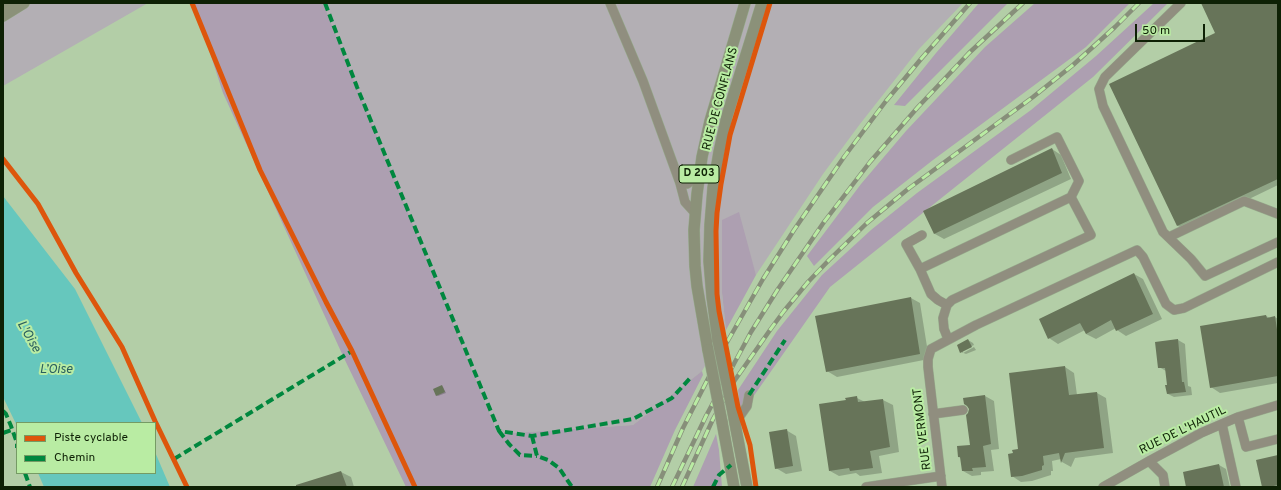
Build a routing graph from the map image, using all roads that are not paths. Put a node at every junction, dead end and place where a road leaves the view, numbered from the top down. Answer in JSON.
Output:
{"nodes":[{"id":1,"x":8,"y":3,"type":"edge"},
{"id":2,"x":24,"y":3,"type":"edge"},
{"id":3,"x":610,"y":3,"type":"edge"},
{"id":4,"x":745,"y":3,"type":"edge"},
{"id":5,"x":762,"y":3,"type":"edge"},
{"id":6,"x":1181,"y":3,"type":"edge"},
{"id":7,"x":3,"y":6,"type":"edge"},
{"id":8,"x":3,"y":16,"type":"edge"},
{"id":9,"x":1011,"y":160,"type":"dead end"},
{"id":10,"x":701,"y":166,"type":"junction"},
{"id":11,"x":680,"y":183,"type":"junction"},
{"id":12,"x":1071,"y":197,"type":"junction"},
{"id":13,"x":695,"y":213,"type":"junction"},
{"id":14,"x":1278,"y":214,"type":"edge"},
{"id":15,"x":922,"y":235,"type":"dead end"},
{"id":16,"x":1169,"y":237,"type":"junction"},
{"id":17,"x":1278,"y":242,"type":"edge"},
{"id":18,"x":1278,"y":262,"type":"edge"},
{"id":19,"x":920,"y":269,"type":"junction"},
{"id":20,"x":947,"y":305,"type":"junction"},
{"id":21,"x":948,"y":340,"type":"junction"},
{"id":22,"x":749,"y":395,"type":"dead end"},
{"id":23,"x":1278,"y":405,"type":"edge"},
{"id":24,"x":963,"y":410,"type":"dead end"},
{"id":25,"x":933,"y":414,"type":"junction"},
{"id":26,"x":1238,"y":417,"type":"junction"},
{"id":27,"x":735,"y":423,"type":"junction"},
{"id":28,"x":1222,"y":424,"type":"junction"},
{"id":29,"x":1278,"y":439,"type":"edge"},
{"id":30,"x":1149,"y":460,"type":"junction"},
{"id":31,"x":941,"y":476,"type":"junction"},
{"id":32,"x":734,"y":487,"type":"edge"},
{"id":33,"x":747,"y":487,"type":"edge"},
{"id":34,"x":866,"y":487,"type":"edge"},
{"id":35,"x":942,"y":487,"type":"edge"},
{"id":36,"x":1103,"y":487,"type":"edge"},
{"id":37,"x":1166,"y":487,"type":"edge"},
{"id":38,"x":1236,"y":487,"type":"edge"}],
"edges":[{"from":1,"to":7,"type":"main road"},
{"from":2,"to":8,"type":"main road"},
{"from":3,"to":11,"type":"street"},
{"from":4,"to":10,"type":"main road","name":"RUE DE CONFLANS","number":"D 203"},
{"from":5,"to":27,"type":"main road","name":"RUE DE CONFLANS","number":"D 203","bridge":true},
{"from":6,"to":16,"type":"street"},
{"from":9,"to":12,"type":"street"},
{"from":10,"to":11,"type":"street"},
{"from":10,"to":13,"type":"main road","name":"RUE DE CONFLANS","number":"D 203"},
{"from":11,"to":13,"type":"street"},
{"from":12,"to":19,"type":"street"},
{"from":12,"to":20,"type":"street"},
{"from":13,"to":32,"type":"main road","name":"RUE DE CONFLANS","number":"D 203","bridge":true},
{"from":14,"to":16,"type":"street"},
{"from":15,"to":19,"type":"street"},
{"from":16,"to":17,"type":"street"},
{"from":18,"to":21,"type":"street"},
{"from":19,"to":20,"type":"street"},
{"from":20,"to":21,"type":"street"},
{"from":21,"to":25,"type":"street","name":"RUE VERMONT"},
{"from":22,"to":27,"type":"street"},
{"from":23,"to":26,"type":"street","name":"RUE DE L'HAUTIL"},
{"from":24,"to":25,"type":"street"},
{"from":25,"to":31,"type":"street","name":"RUE VERMONT"},
{"from":26,"to":28,"type":"street","name":"RUE DE L'HAUTIL"},
{"from":26,"to":29,"type":"street"},
{"from":27,"to":33,"type":"main road","name":"RUE DE CONFLANS","number":"D 203"},
{"from":28,"to":30,"type":"street","name":"RUE DE L'HAUTIL"},
{"from":28,"to":38,"type":"street"},
{"from":30,"to":36,"type":"street","name":"RUE DE L'HAUTIL"},
{"from":30,"to":37,"type":"street"},
{"from":31,"to":34,"type":"street"},
{"from":31,"to":35,"type":"street","name":"RUE VERMONT"}]}
